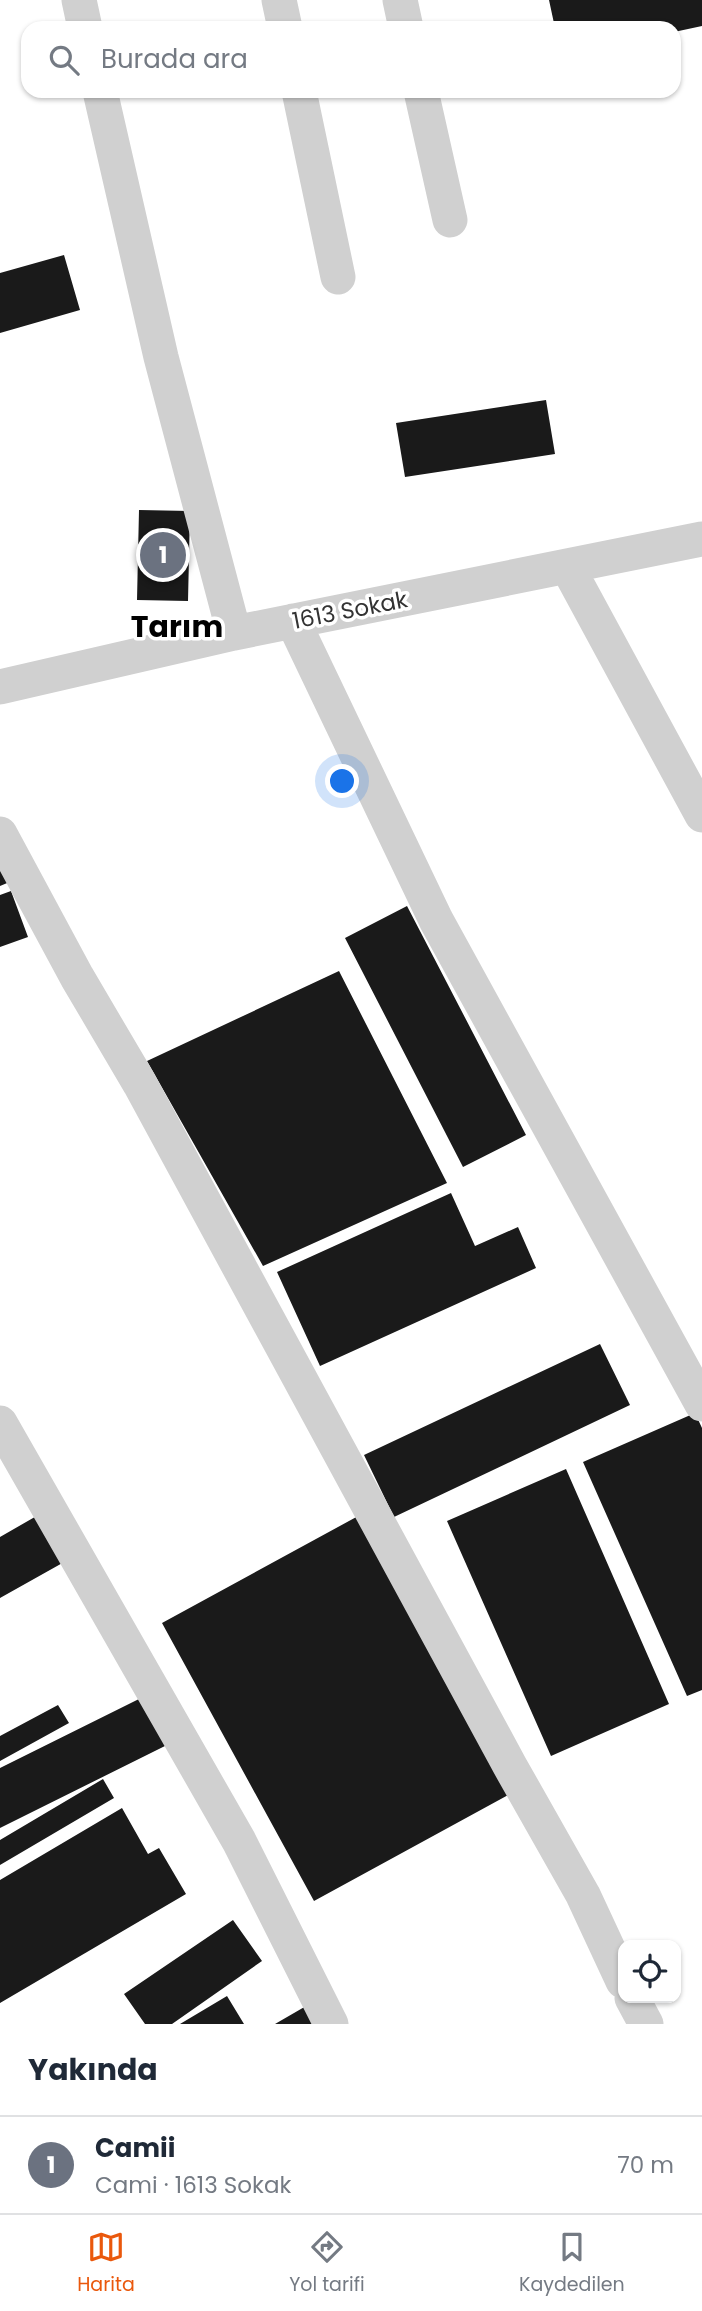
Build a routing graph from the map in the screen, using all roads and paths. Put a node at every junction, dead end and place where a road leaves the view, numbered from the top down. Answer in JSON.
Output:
{"nodes":[{"id":1,"x":79,"y":0,"type":"edge"},
{"id":2,"x":279,"y":0,"type":"edge"},
{"id":3,"x":400,"y":0,"type":"edge"},
{"id":4,"x":84,"y":21,"type":"edge"},
{"id":5,"x":284,"y":21,"type":"edge"},
{"id":6,"x":404,"y":21,"type":"edge"},
{"id":7,"x":102,"y":98,"type":"edge"},
{"id":8,"x":300,"y":98,"type":"edge"},
{"id":9,"x":423,"y":98,"type":"edge"},
{"id":10,"x":450,"y":220,"type":"dead end"},
{"id":11,"x":338,"y":277,"type":"dead end"},
{"id":12,"x":702,"y":539,"type":"edge"},
{"id":13,"x":568,"y":566,"type":"junction"},
{"id":14,"x":293,"y":621,"type":"junction"},
{"id":15,"x":234,"y":633,"type":"junction"},
{"id":16,"x":0,"y":687,"type":"edge"},
{"id":17,"x":702,"y":815,"type":"edge"},
{"id":18,"x":0,"y":834,"type":"edge"},
{"id":19,"x":702,"y":1405,"type":"edge"},
{"id":20,"x":0,"y":1423,"type":"edge"},
{"id":21,"x":618,"y":1970,"type":"edge"},
{"id":22,"x":635,"y":2003,"type":"edge"},
{"id":23,"x":331,"y":2024,"type":"edge"},
{"id":24,"x":646,"y":2024,"type":"edge"}],
"edges":[{"from":1,"to":4,"type":"street"},
{"from":2,"to":5,"type":"street"},
{"from":3,"to":6,"type":"street"},
{"from":7,"to":15,"type":"street"},
{"from":8,"to":11,"type":"street"},
{"from":9,"to":10,"type":"street"},
{"from":12,"to":13,"type":"street","name":"1613 Sokak"},
{"from":13,"to":14,"type":"street","name":"1613 Sokak"},
{"from":13,"to":17,"type":"street"},
{"from":14,"to":15,"type":"street","name":"1613 Sokak"},
{"from":14,"to":19,"type":"street"},
{"from":15,"to":16,"type":"street","name":"1613 Sokak"},
{"from":18,"to":21,"type":"street"},
{"from":20,"to":23,"type":"street"},
{"from":22,"to":24,"type":"street"}]}
